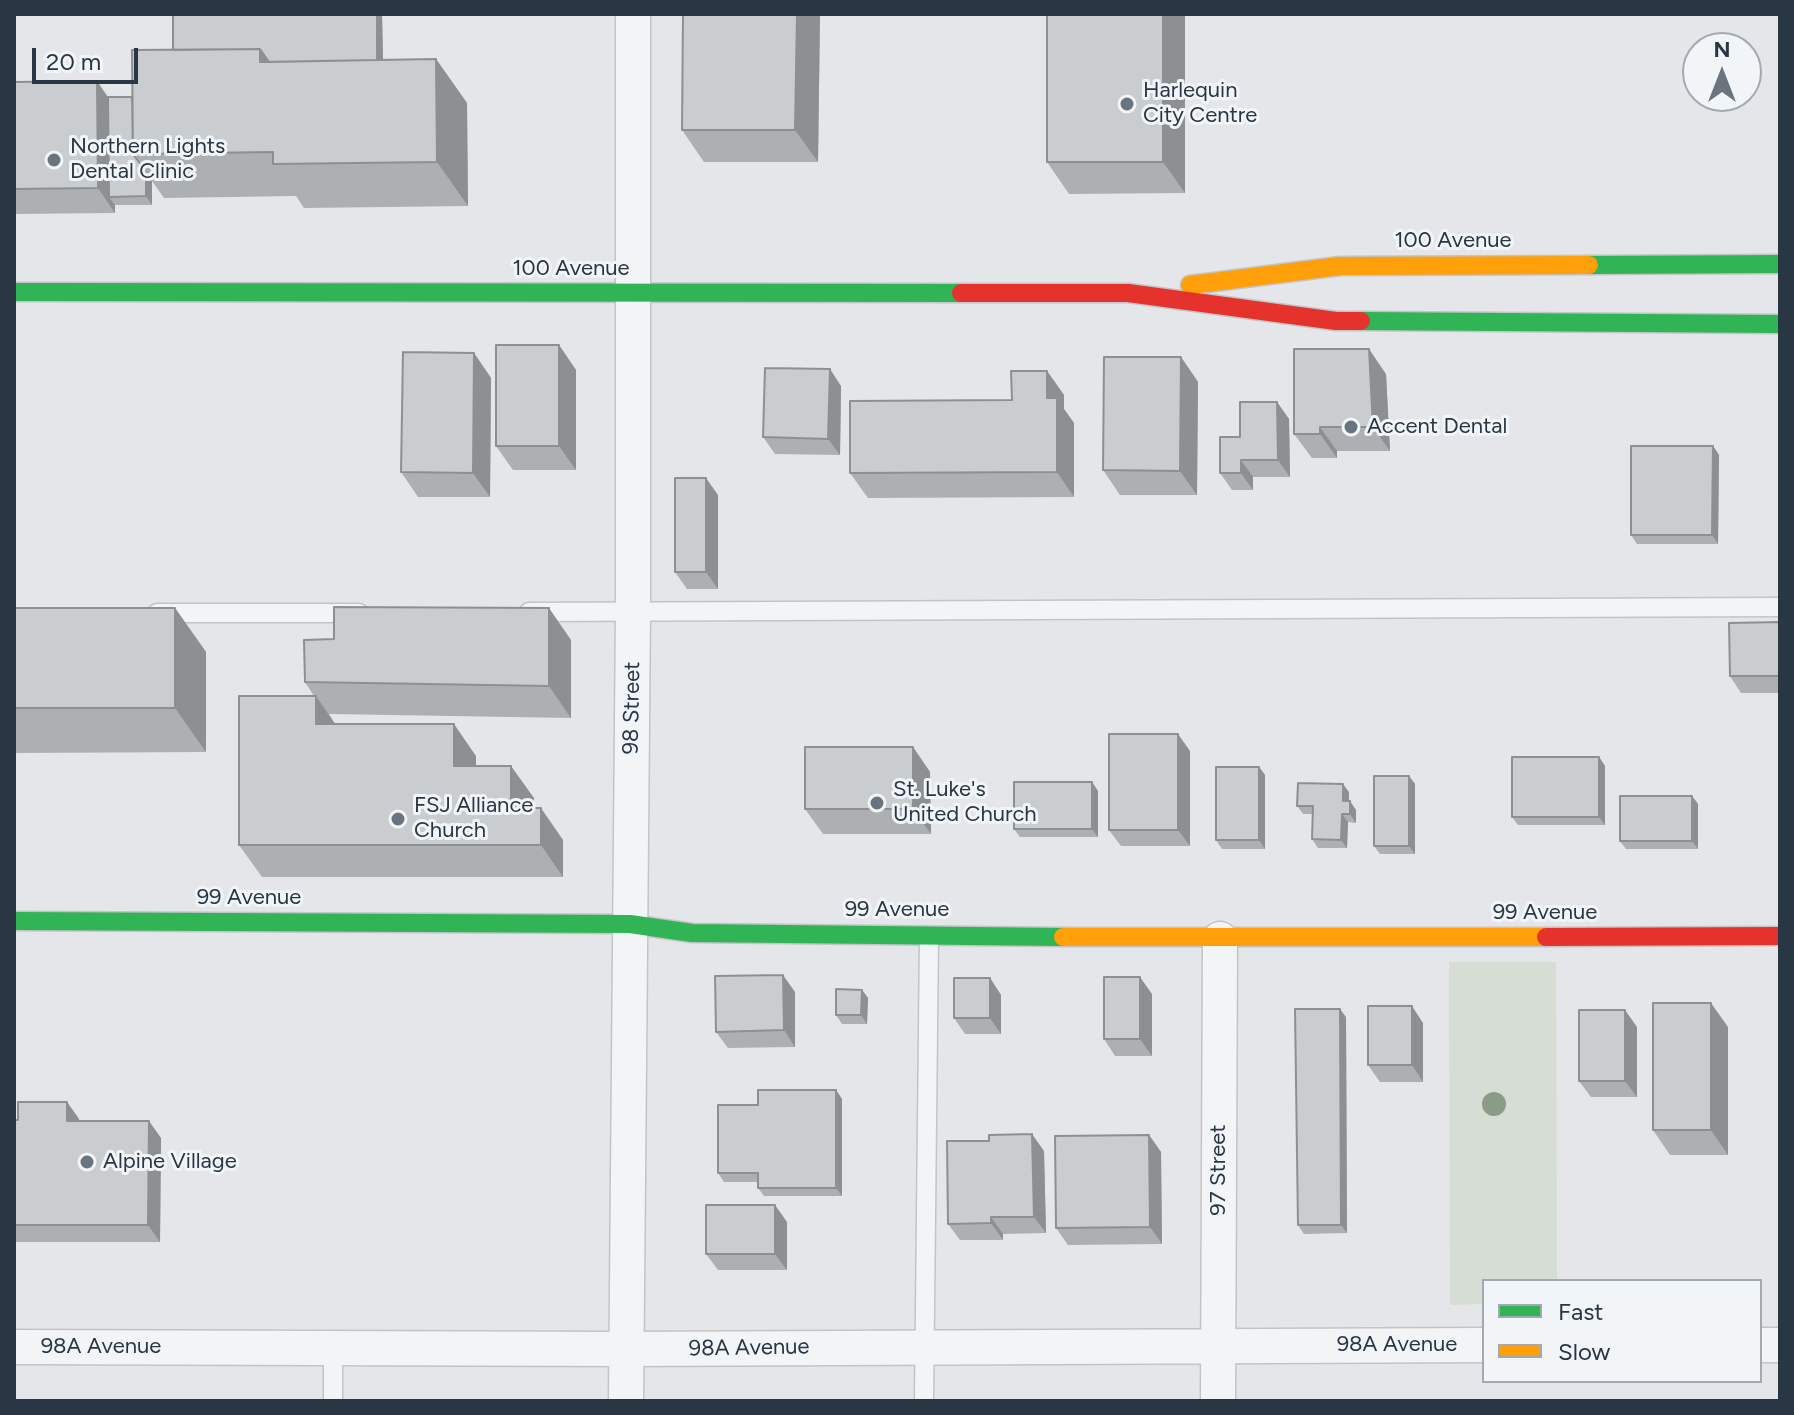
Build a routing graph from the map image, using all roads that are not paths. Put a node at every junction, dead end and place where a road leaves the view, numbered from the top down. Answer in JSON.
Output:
{"nodes":[{"id":1,"x":633,"y":14,"type":"edge"},
{"id":2,"x":1780,"y":264,"type":"edge"},
{"id":3,"x":14,"y":292,"type":"edge"},
{"id":4,"x":634,"y":293,"type":"junction"},
{"id":5,"x":1128,"y":293,"type":"junction"},
{"id":6,"x":1780,"y":324,"type":"edge"},
{"id":7,"x":1780,"y":607,"type":"edge"},
{"id":8,"x":633,"y":611,"type":"junction"},
{"id":9,"x":506,"y":612,"type":"edge"},
{"id":10,"x":379,"y":613,"type":"edge"},
{"id":11,"x":141,"y":614,"type":"edge"},
{"id":12,"x":14,"y":921,"type":"edge"},
{"id":13,"x":630,"y":924,"type":"junction"},
{"id":14,"x":929,"y":934,"type":"junction"},
{"id":15,"x":1780,"y":936,"type":"edge"},
{"id":16,"x":1220,"y":939,"type":"junction"},
{"id":17,"x":1218,"y":1345,"type":"junction"},
{"id":18,"x":1482,"y":1345,"type":"edge"},
{"id":19,"x":923,"y":1346,"type":"junction"},
{"id":20,"x":14,"y":1347,"type":"edge"},
{"id":21,"x":333,"y":1348,"type":"junction"},
{"id":22,"x":625,"y":1349,"type":"junction"},
{"id":23,"x":333,"y":1401,"type":"edge"},
{"id":24,"x":626,"y":1401,"type":"edge"},
{"id":25,"x":924,"y":1401,"type":"edge"},
{"id":26,"x":1218,"y":1401,"type":"edge"}],
"edges":[{"from":1,"to":4,"type":"street","name":"98 Street"},
{"from":2,"to":5,"type":"main road","name":"100 Avenue"},
{"from":3,"to":4,"type":"main road","name":"100 Avenue"},
{"from":4,"to":5,"type":"main road","name":"100 Avenue"},
{"from":4,"to":8,"type":"street","name":"98 Street"},
{"from":5,"to":6,"type":"main road","name":"100 Avenue"},
{"from":7,"to":8,"type":"lane"},
{"from":8,"to":9,"type":"lane"},
{"from":8,"to":13,"type":"street","name":"98 Street"},
{"from":10,"to":11,"type":"lane"},
{"from":12,"to":13,"type":"main road","name":"99 Avenue"},
{"from":13,"to":14,"type":"main road","name":"99 Avenue"},
{"from":13,"to":22,"type":"street","name":"98 Street"},
{"from":14,"to":16,"type":"main road","name":"99 Avenue"},
{"from":14,"to":19,"type":"lane"},
{"from":15,"to":16,"type":"main road","name":"99 Avenue"},
{"from":16,"to":17,"type":"street","name":"97 Street"},
{"from":17,"to":18,"type":"street","name":"98A Avenue"},
{"from":17,"to":19,"type":"street","name":"98A Avenue"},
{"from":17,"to":26,"type":"street","name":"97 Street"},
{"from":19,"to":22,"type":"street","name":"98A Avenue"},
{"from":19,"to":25,"type":"lane"},
{"from":20,"to":21,"type":"street","name":"98A Avenue"},
{"from":21,"to":22,"type":"street","name":"98A Avenue"},
{"from":21,"to":23,"type":"lane"},
{"from":22,"to":24,"type":"street","name":"98 Street"}]}
